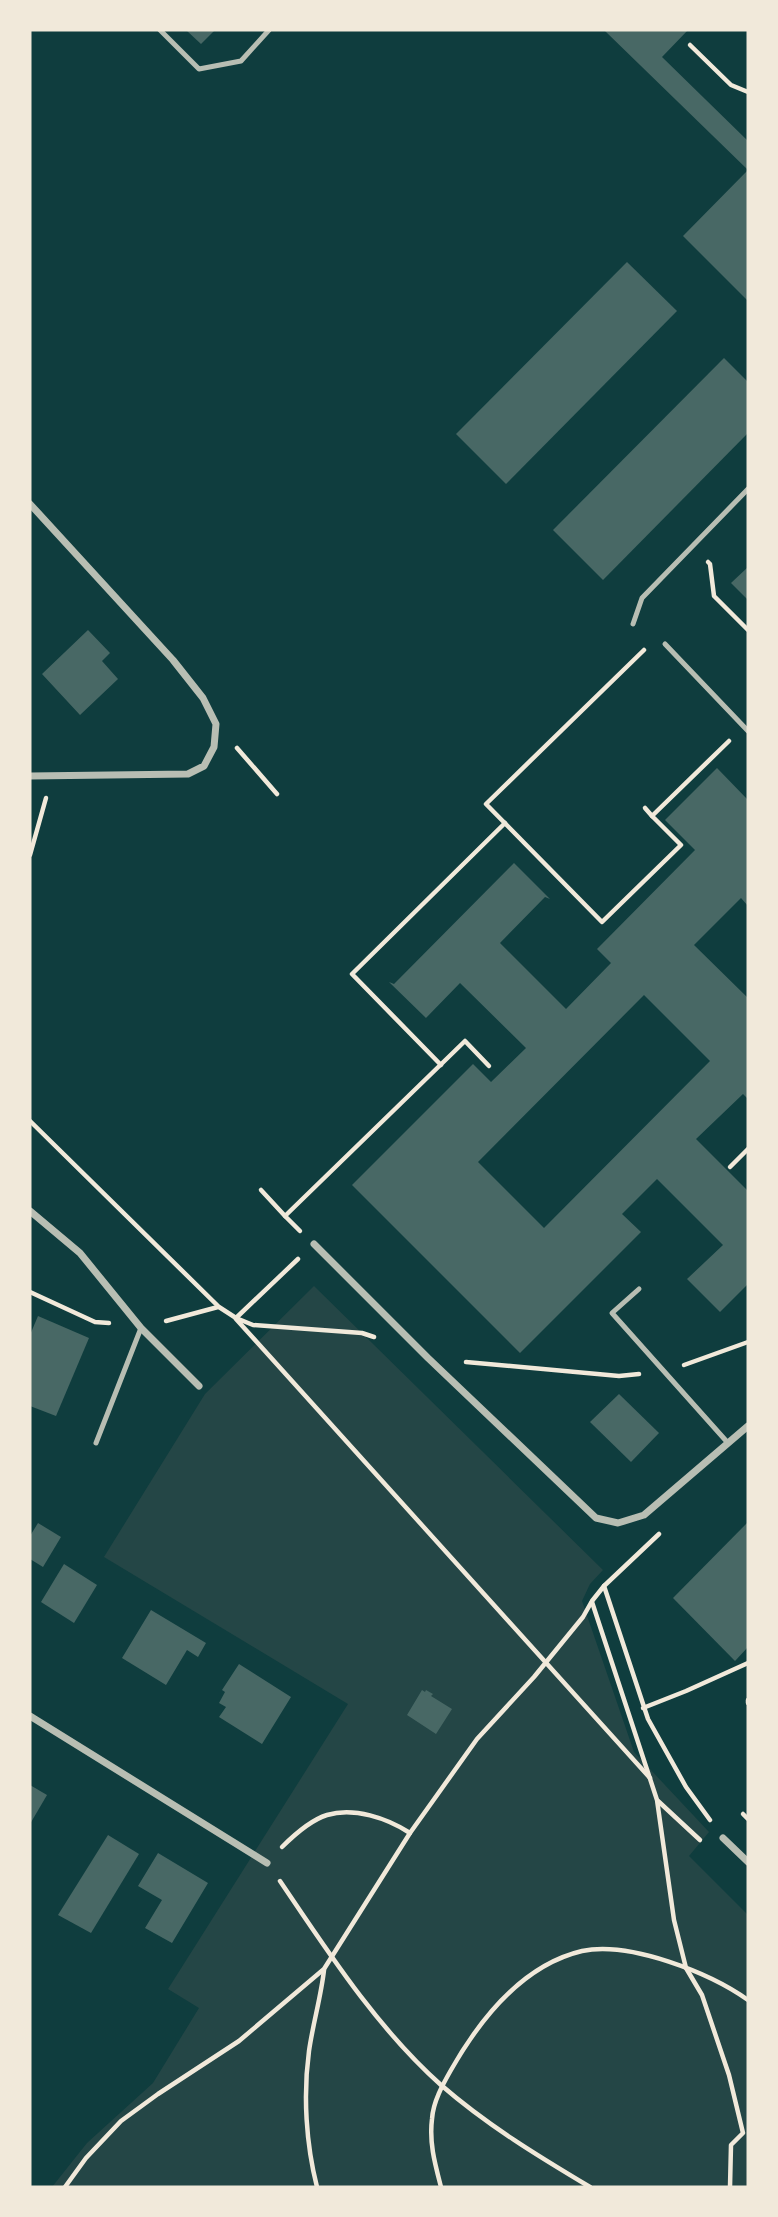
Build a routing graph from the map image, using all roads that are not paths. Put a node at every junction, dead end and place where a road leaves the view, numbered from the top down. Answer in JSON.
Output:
{"nodes":[{"id":1,"x":160,"y":30,"type":"edge"},
{"id":2,"x":269,"y":30,"type":"edge"},
{"id":3,"x":748,"y":489,"type":"edge"},
{"id":4,"x":30,"y":504,"type":"edge"},
{"id":5,"x":634,"y":624,"type":"road end"},
{"id":6,"x":665,"y":643,"type":"dead end"},
{"id":7,"x":746,"y":729,"type":"edge"},
{"id":8,"x":30,"y":776,"type":"edge"},
{"id":9,"x":30,"y":1211,"type":"edge"},
{"id":10,"x":314,"y":1244,"type":"road end"},
{"id":11,"x":639,"y":1289,"type":"dead end"},
{"id":12,"x":141,"y":1328,"type":"junction"},
{"id":13,"x":199,"y":1387,"type":"dead end"},
{"id":14,"x":748,"y":1426,"type":"edge"},
{"id":15,"x":96,"y":1443,"type":"dead end"},
{"id":16,"x":728,"y":1443,"type":"junction"},
{"id":17,"x":30,"y":1716,"type":"edge"},
{"id":18,"x":723,"y":1838,"type":"road end"},
{"id":19,"x":748,"y":1862,"type":"edge"},
{"id":20,"x":267,"y":1863,"type":"road end"}],
"edges":[{"from":1,"to":2,"type":"lane"},
{"from":3,"to":5,"type":"lane"},
{"from":4,"to":8,"type":"street"},
{"from":6,"to":7,"type":"lane"},
{"from":9,"to":12,"type":"street"},
{"from":10,"to":16,"type":"street"},
{"from":11,"to":16,"type":"lane"},
{"from":12,"to":13,"type":"street"},
{"from":12,"to":15,"type":"lane"},
{"from":14,"to":16,"type":"street"},
{"from":17,"to":20,"type":"street"},
{"from":18,"to":19,"type":"street"}]}
